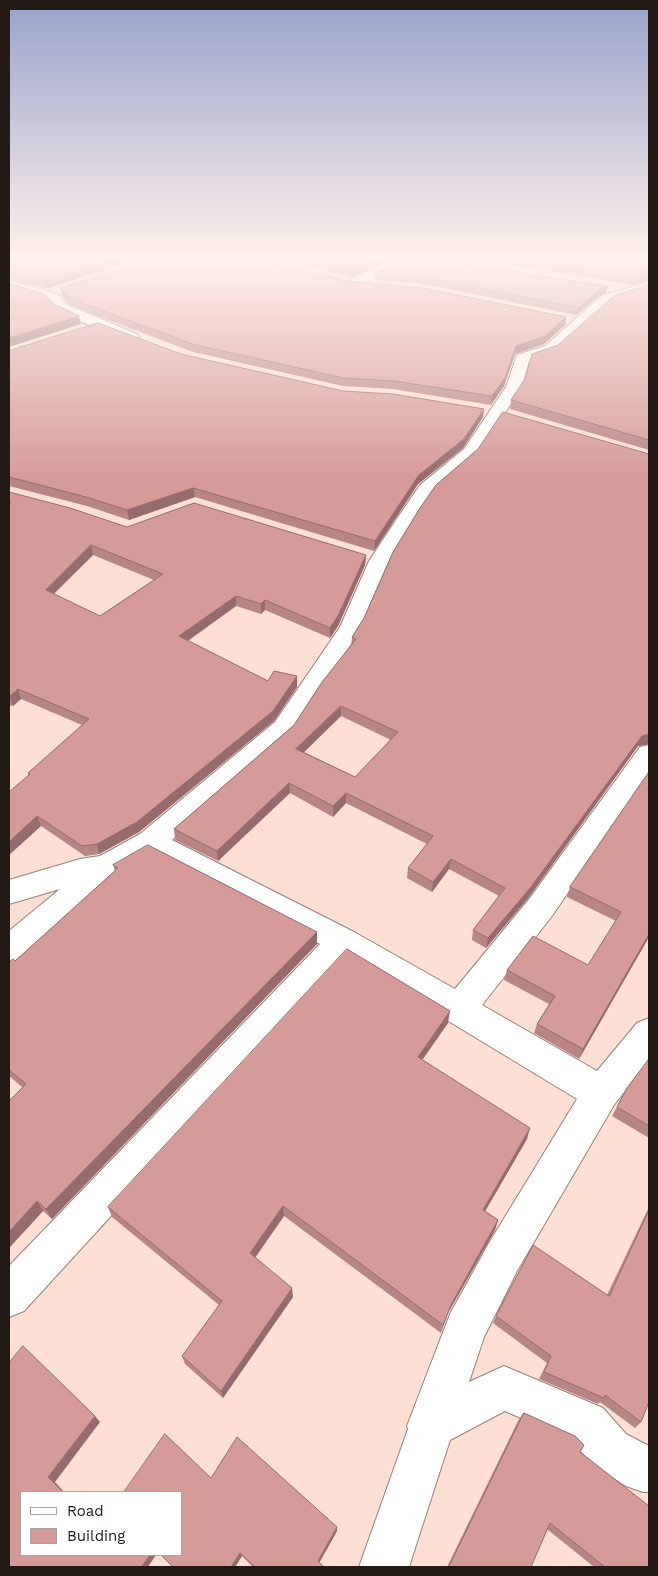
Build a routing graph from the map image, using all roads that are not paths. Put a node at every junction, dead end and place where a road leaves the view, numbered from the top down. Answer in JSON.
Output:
{"nodes":[{"id":1,"x":117,"y":332,"type":"edge"},
{"id":2,"x":563,"y":332,"type":"edge"},
{"id":3,"x":144,"y":342,"type":"edge"},
{"id":4,"x":649,"y":754,"type":"edge"},
{"id":5,"x":150,"y":842,"type":"junction"},
{"id":6,"x":106,"y":867,"type":"junction"},
{"id":7,"x":9,"y":892,"type":"edge"},
{"id":8,"x":343,"y":940,"type":"junction"},
{"id":9,"x":9,"y":950,"type":"edge"},
{"id":10,"x":459,"y":1009,"type":"junction"},
{"id":11,"x":649,"y":1034,"type":"edge"},
{"id":12,"x":601,"y":1094,"type":"junction"},
{"id":13,"x":9,"y":1296,"type":"edge"},
{"id":14,"x":430,"y":1426,"type":"junction"},
{"id":15,"x":649,"y":1469,"type":"edge"},
{"id":16,"x":384,"y":1567,"type":"edge"}],
"edges":[{"from":1,"to":3,"type":"street"},
{"from":2,"to":5,"type":"street"},
{"from":4,"to":10,"type":"street"},
{"from":5,"to":6,"type":"street"},
{"from":5,"to":8,"type":"street"},
{"from":6,"to":7,"type":"street"},
{"from":6,"to":9,"type":"street"},
{"from":8,"to":10,"type":"street"},
{"from":8,"to":13,"type":"street"},
{"from":10,"to":12,"type":"street"},
{"from":11,"to":12,"type":"street"},
{"from":12,"to":14,"type":"street"},
{"from":14,"to":15,"type":"street"},
{"from":14,"to":16,"type":"street"}]}
